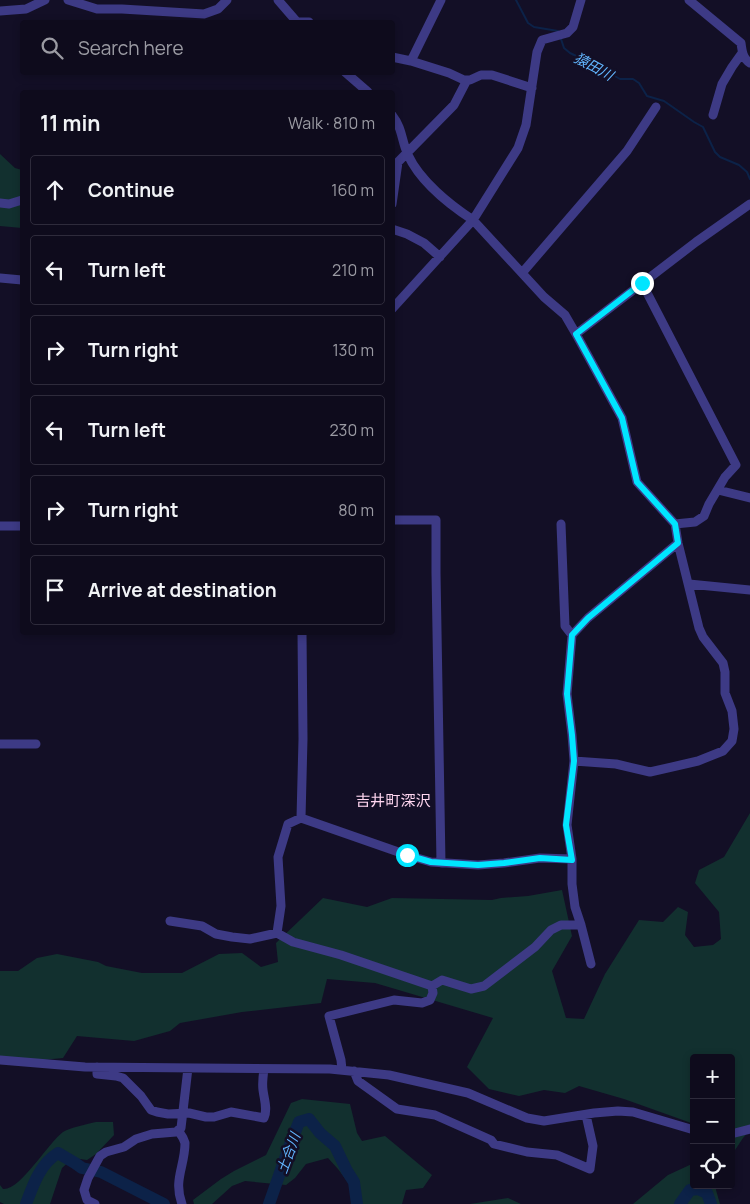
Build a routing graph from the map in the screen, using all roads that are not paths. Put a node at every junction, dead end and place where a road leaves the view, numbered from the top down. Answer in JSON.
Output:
{"nodes":[{"id":1,"x":45,"y":0,"type":"edge"},
{"id":2,"x":68,"y":0,"type":"edge"},
{"id":3,"x":227,"y":0,"type":"edge"},
{"id":4,"x":278,"y":0,"type":"edge"},
{"id":5,"x":441,"y":0,"type":"edge"},
{"id":6,"x":581,"y":0,"type":"edge"},
{"id":7,"x":689,"y":0,"type":"edge"},
{"id":8,"x":0,"y":11,"type":"edge"},
{"id":9,"x":295,"y":20,"type":"edge"},
{"id":10,"x":742,"y":53,"type":"junction"},
{"id":11,"x":395,"y":57,"type":"edge"},
{"id":12,"x":411,"y":61,"type":"junction"},
{"id":13,"x":750,"y":63,"type":"edge"},
{"id":14,"x":348,"y":75,"type":"edge"},
{"id":15,"x":466,"y":80,"type":"junction"},
{"id":16,"x":532,"y":88,"type":"junction"},
{"id":17,"x":366,"y":90,"type":"edge"},
{"id":18,"x":656,"y":107,"type":"dead end"},
{"id":19,"x":713,"y":114,"type":"dead end"},
{"id":20,"x":395,"y":119,"type":"edge"},
{"id":21,"x":407,"y":154,"type":"junction"},
{"id":22,"x":395,"y":183,"type":"edge"},
{"id":23,"x":20,"y":201,"type":"edge"},
{"id":24,"x":0,"y":203,"type":"edge"},
{"id":25,"x":750,"y":204,"type":"edge"},
{"id":26,"x":473,"y":220,"type":"junction"},
{"id":27,"x":395,"y":229,"type":"edge"},
{"id":28,"x":440,"y":257,"type":"junction"},
{"id":29,"x":522,"y":273,"type":"junction"},
{"id":30,"x":0,"y":278,"type":"edge"},
{"id":31,"x":20,"y":280,"type":"edge"},
{"id":32,"x":642,"y":283,"type":"junction"},
{"id":33,"x":395,"y":306,"type":"edge"},
{"id":34,"x":576,"y":334,"type":"junction"},
{"id":35,"x":718,"y":490,"type":"junction"},
{"id":36,"x":750,"y":498,"type":"edge"},
{"id":37,"x":395,"y":520,"type":"edge"},
{"id":38,"x":561,"y":524,"type":"dead end"},
{"id":39,"x":675,"y":524,"type":"junction"},
{"id":40,"x":0,"y":526,"type":"edge"},
{"id":41,"x":20,"y":526,"type":"edge"},
{"id":42,"x":678,"y":543,"type":"junction"},
{"id":43,"x":689,"y":584,"type":"junction"},
{"id":44,"x":750,"y":590,"type":"edge"},
{"id":45,"x":302,"y":635,"type":"edge"},
{"id":46,"x":572,"y":635,"type":"junction"},
{"id":47,"x":0,"y":744,"type":"edge"},
{"id":48,"x":36,"y":744,"type":"dead end"},
{"id":49,"x":574,"y":761,"type":"junction"},
{"id":50,"x":301,"y":818,"type":"junction"},
{"id":51,"x":572,"y":860,"type":"junction"},
{"id":52,"x":440,"y":863,"type":"junction"},
{"id":53,"x":170,"y":921,"type":"dead end"},
{"id":54,"x":581,"y":925,"type":"junction"},
{"id":55,"x":277,"y":933,"type":"junction"},
{"id":56,"x":591,"y":964,"type":"dead end"},
{"id":57,"x":432,"y":986,"type":"junction"},
{"id":58,"x":0,"y":1060,"type":"edge"},
{"id":59,"x":97,"y":1067,"type":"junction"},
{"id":60,"x":188,"y":1068,"type":"junction"},
{"id":61,"x":264,"y":1069,"type":"junction"},
{"id":62,"x":342,"y":1070,"type":"junction"},
{"id":63,"x":354,"y":1071,"type":"junction"},
{"id":64,"x":183,"y":1114,"type":"junction"},
{"id":65,"x":586,"y":1114,"type":"junction"},
{"id":66,"x":690,"y":1129,"type":"edge"},
{"id":67,"x":750,"y":1129,"type":"edge"},
{"id":68,"x":178,"y":1130,"type":"junction"},
{"id":69,"x":735,"y":1133,"type":"edge"},
{"id":70,"x":95,"y":1204,"type":"edge"},
{"id":71,"x":182,"y":1204,"type":"edge"}],
"edges":[{"from":1,"to":8,"type":"street"},
{"from":2,"to":3,"type":"street"},
{"from":4,"to":9,"type":"street"},
{"from":5,"to":12,"type":"street"},
{"from":6,"to":16,"type":"street"},
{"from":7,"to":10,"type":"street"},
{"from":10,"to":13,"type":"street"},
{"from":10,"to":19,"type":"street"},
{"from":11,"to":12,"type":"street"},
{"from":12,"to":15,"type":"street"},
{"from":14,"to":17,"type":"street"},
{"from":15,"to":16,"type":"street"},
{"from":15,"to":21,"type":"street"},
{"from":16,"to":26,"type":"street"},
{"from":18,"to":29,"type":"street"},
{"from":20,"to":21,"type":"street"},
{"from":21,"to":22,"type":"street"},
{"from":21,"to":26,"type":"street"},
{"from":23,"to":24,"type":"street"},
{"from":25,"to":32,"type":"street"},
{"from":26,"to":28,"type":"street"},
{"from":26,"to":29,"type":"street"},
{"from":27,"to":28,"type":"street"},
{"from":28,"to":33,"type":"street"},
{"from":29,"to":34,"type":"street"},
{"from":30,"to":31,"type":"street"},
{"from":32,"to":34,"type":"street"},
{"from":32,"to":35,"type":"street"},
{"from":34,"to":39,"type":"street"},
{"from":35,"to":36,"type":"street"},
{"from":35,"to":39,"type":"street"},
{"from":37,"to":52,"type":"street"},
{"from":38,"to":46,"type":"street"},
{"from":39,"to":42,"type":"street"},
{"from":40,"to":41,"type":"street"},
{"from":42,"to":43,"type":"street"},
{"from":42,"to":46,"type":"street"},
{"from":43,"to":44,"type":"street"},
{"from":43,"to":49,"type":"street"},
{"from":45,"to":50,"type":"street"},
{"from":46,"to":49,"type":"street"},
{"from":47,"to":48,"type":"street"},
{"from":49,"to":51,"type":"street"},
{"from":50,"to":52,"type":"street"},
{"from":50,"to":55,"type":"street"},
{"from":51,"to":52,"type":"street"},
{"from":51,"to":54,"type":"street"},
{"from":53,"to":55,"type":"street"},
{"from":54,"to":56,"type":"street"},
{"from":54,"to":57,"type":"street"},
{"from":55,"to":57,"type":"street"},
{"from":57,"to":62,"type":"street"},
{"from":58,"to":59,"type":"street"},
{"from":59,"to":60,"type":"street"},
{"from":59,"to":64,"type":"street"},
{"from":60,"to":61,"type":"street"},
{"from":60,"to":64,"type":"street"},
{"from":61,"to":62,"type":"street"},
{"from":61,"to":64,"type":"street"},
{"from":62,"to":63,"type":"street"},
{"from":63,"to":65,"type":"street"},
{"from":63,"to":65,"type":"street"},
{"from":64,"to":68,"type":"street"},
{"from":65,"to":66,"type":"street"},
{"from":67,"to":69,"type":"street"},
{"from":68,"to":70,"type":"street"},
{"from":68,"to":71,"type":"street"}]}
